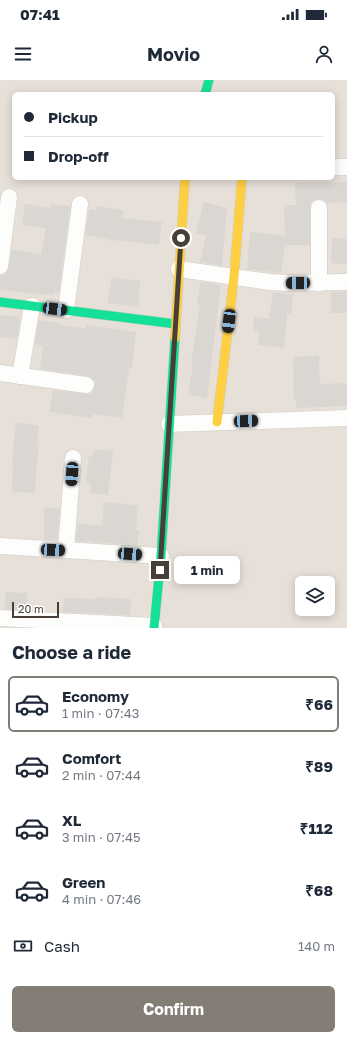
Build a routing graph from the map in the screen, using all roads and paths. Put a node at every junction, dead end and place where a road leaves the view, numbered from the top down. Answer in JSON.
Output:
{"nodes":[{"id":1,"x":209,"y":80,"type":"edge"},
{"id":2,"x":206,"y":92,"type":"edge"},
{"id":3,"x":335,"y":167,"type":"edge"},
{"id":4,"x":347,"y":167,"type":"edge"},
{"id":5,"x":184,"y":180,"type":"edge"},
{"id":6,"x":242,"y":180,"type":"edge"},
{"id":7,"x":9,"y":197,"type":"dead end"},
{"id":8,"x":80,"y":204,"type":"dead end"},
{"id":9,"x":319,"y":208,"type":"dead end"},
{"id":10,"x":0,"y":266,"type":"edge"},
{"id":11,"x":179,"y":268,"type":"junction"},
{"id":12,"x":234,"y":277,"type":"junction"},
{"id":13,"x":347,"y":282,"type":"edge"},
{"id":14,"x":319,"y":283,"type":"junction"},
{"id":15,"x":0,"y":302,"type":"edge"},
{"id":16,"x":32,"y":306,"type":"junction"},
{"id":17,"x":66,"y":310,"type":"junction"},
{"id":18,"x":176,"y":324,"type":"junction"},
{"id":19,"x":0,"y":373,"type":"edge"},
{"id":20,"x":20,"y":376,"type":"junction"},
{"id":21,"x":86,"y":385,"type":"dead end"},
{"id":22,"x":347,"y":418,"type":"edge"},
{"id":23,"x":217,"y":422,"type":"junction"},
{"id":24,"x":169,"y":424,"type":"junction"},
{"id":25,"x":73,"y":458,"type":"dead end"},
{"id":26,"x":0,"y":546,"type":"edge"},
{"id":27,"x":66,"y":550,"type":"junction"},
{"id":28,"x":161,"y":556,"type":"junction"},
{"id":29,"x":0,"y":618,"type":"edge"},
{"id":30,"x":58,"y":625,"type":"edge"},
{"id":31,"x":154,"y":627,"type":"edge"}],
"edges":[{"from":1,"to":2,"type":"street"},
{"from":3,"to":4,"type":"street"},
{"from":5,"to":11,"type":"street"},
{"from":6,"to":12,"type":"street"},
{"from":7,"to":10,"type":"street"},
{"from":8,"to":17,"type":"street"},
{"from":9,"to":14,"type":"street"},
{"from":11,"to":12,"type":"street"},
{"from":11,"to":18,"type":"street"},
{"from":12,"to":14,"type":"street"},
{"from":12,"to":23,"type":"street"},
{"from":13,"to":14,"type":"street"},
{"from":15,"to":16,"type":"street"},
{"from":16,"to":17,"type":"street"},
{"from":16,"to":20,"type":"street"},
{"from":17,"to":18,"type":"street"},
{"from":18,"to":24,"type":"street"},
{"from":19,"to":20,"type":"street"},
{"from":20,"to":21,"type":"street"},
{"from":22,"to":23,"type":"street"},
{"from":23,"to":24,"type":"street"},
{"from":24,"to":28,"type":"street"},
{"from":25,"to":27,"type":"street"},
{"from":26,"to":27,"type":"street"},
{"from":27,"to":28,"type":"street"},
{"from":28,"to":31,"type":"street"},
{"from":29,"to":30,"type":"street"},
{"from":30,"to":31,"type":"street"}]}
